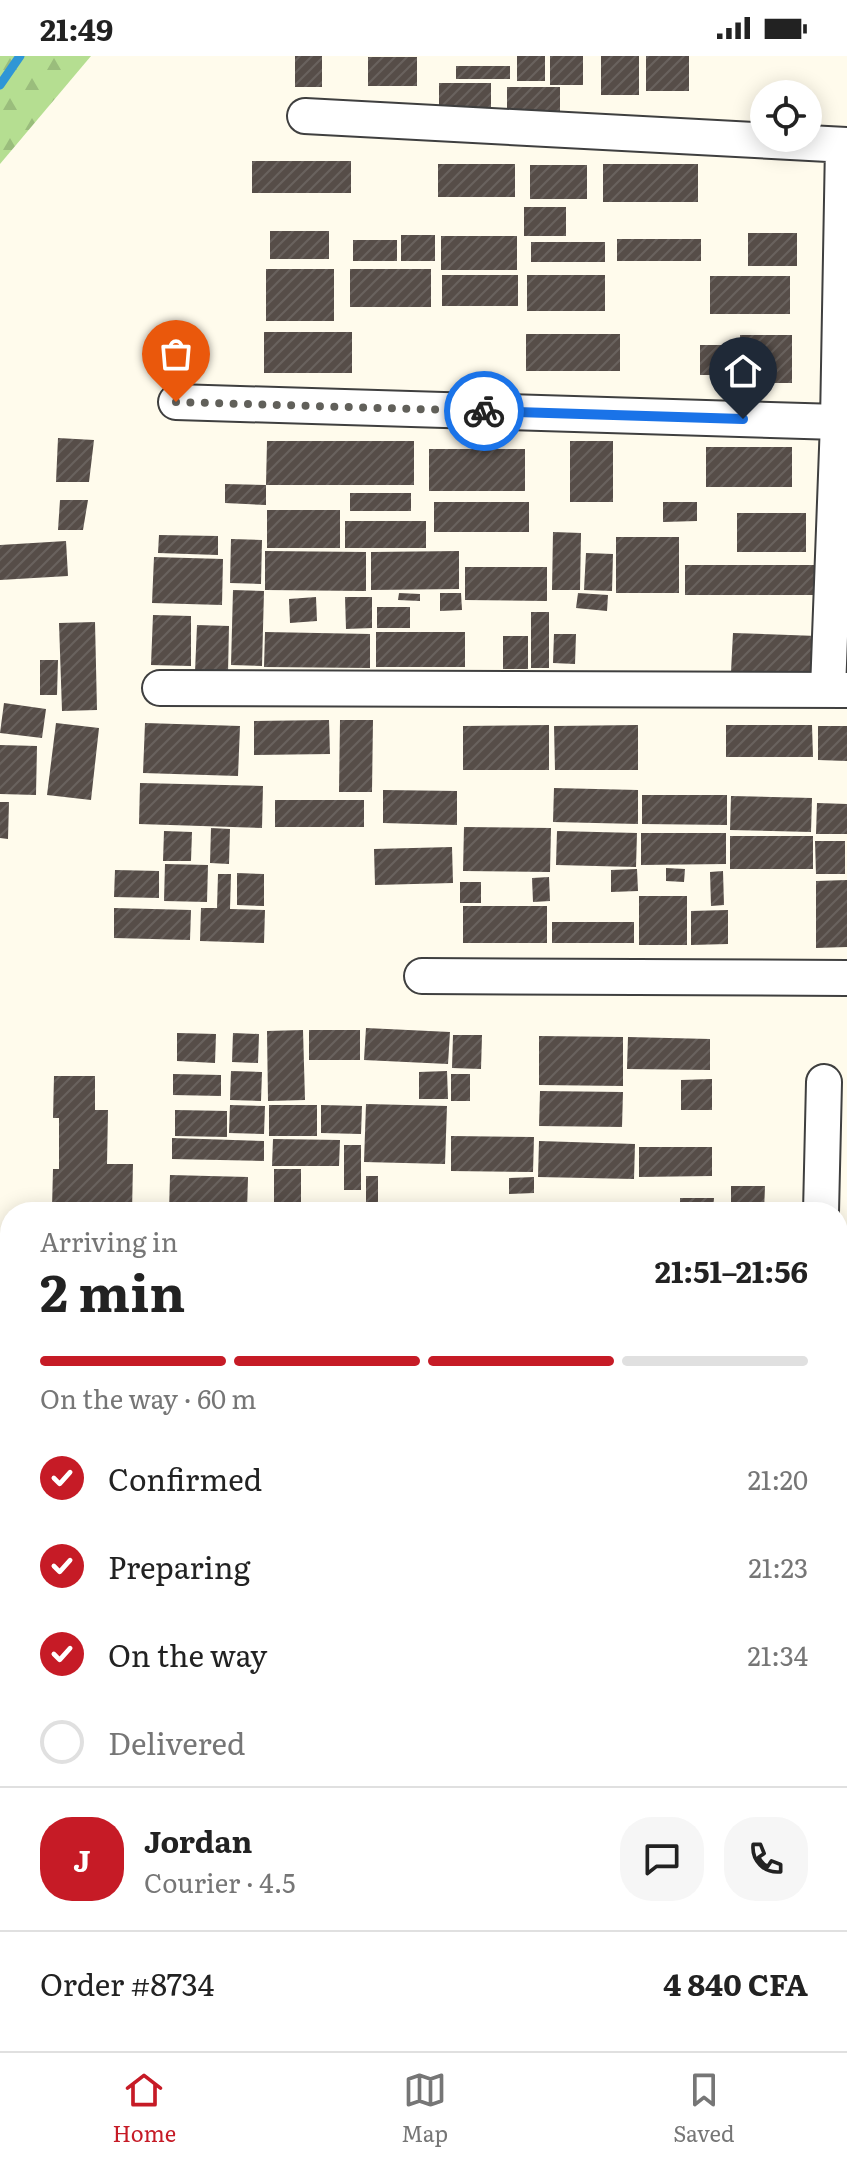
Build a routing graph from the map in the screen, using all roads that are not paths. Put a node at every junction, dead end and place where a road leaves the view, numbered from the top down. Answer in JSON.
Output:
{"nodes":[{"id":1,"x":305,"y":116,"type":"dead end"},
{"id":2,"x":845,"y":145,"type":"edge"},
{"id":3,"x":176,"y":402,"type":"dead end"},
{"id":4,"x":838,"y":422,"type":"junction"},
{"id":5,"x":160,"y":688,"type":"dead end"},
{"id":6,"x":837,"y":690,"type":"edge"},
{"id":7,"x":422,"y":976,"type":"dead end"},
{"id":8,"x":847,"y":978,"type":"edge"},
{"id":9,"x":824,"y":1082,"type":"dead end"},
{"id":10,"x":821,"y":1202,"type":"edge"}],
"edges":[{"from":1,"to":2,"type":"street"},
{"from":2,"to":4,"type":"street"},
{"from":3,"to":4,"type":"street"},
{"from":4,"to":6,"type":"street"},
{"from":5,"to":6,"type":"street"},
{"from":7,"to":8,"type":"street"},
{"from":9,"to":10,"type":"street"}]}
